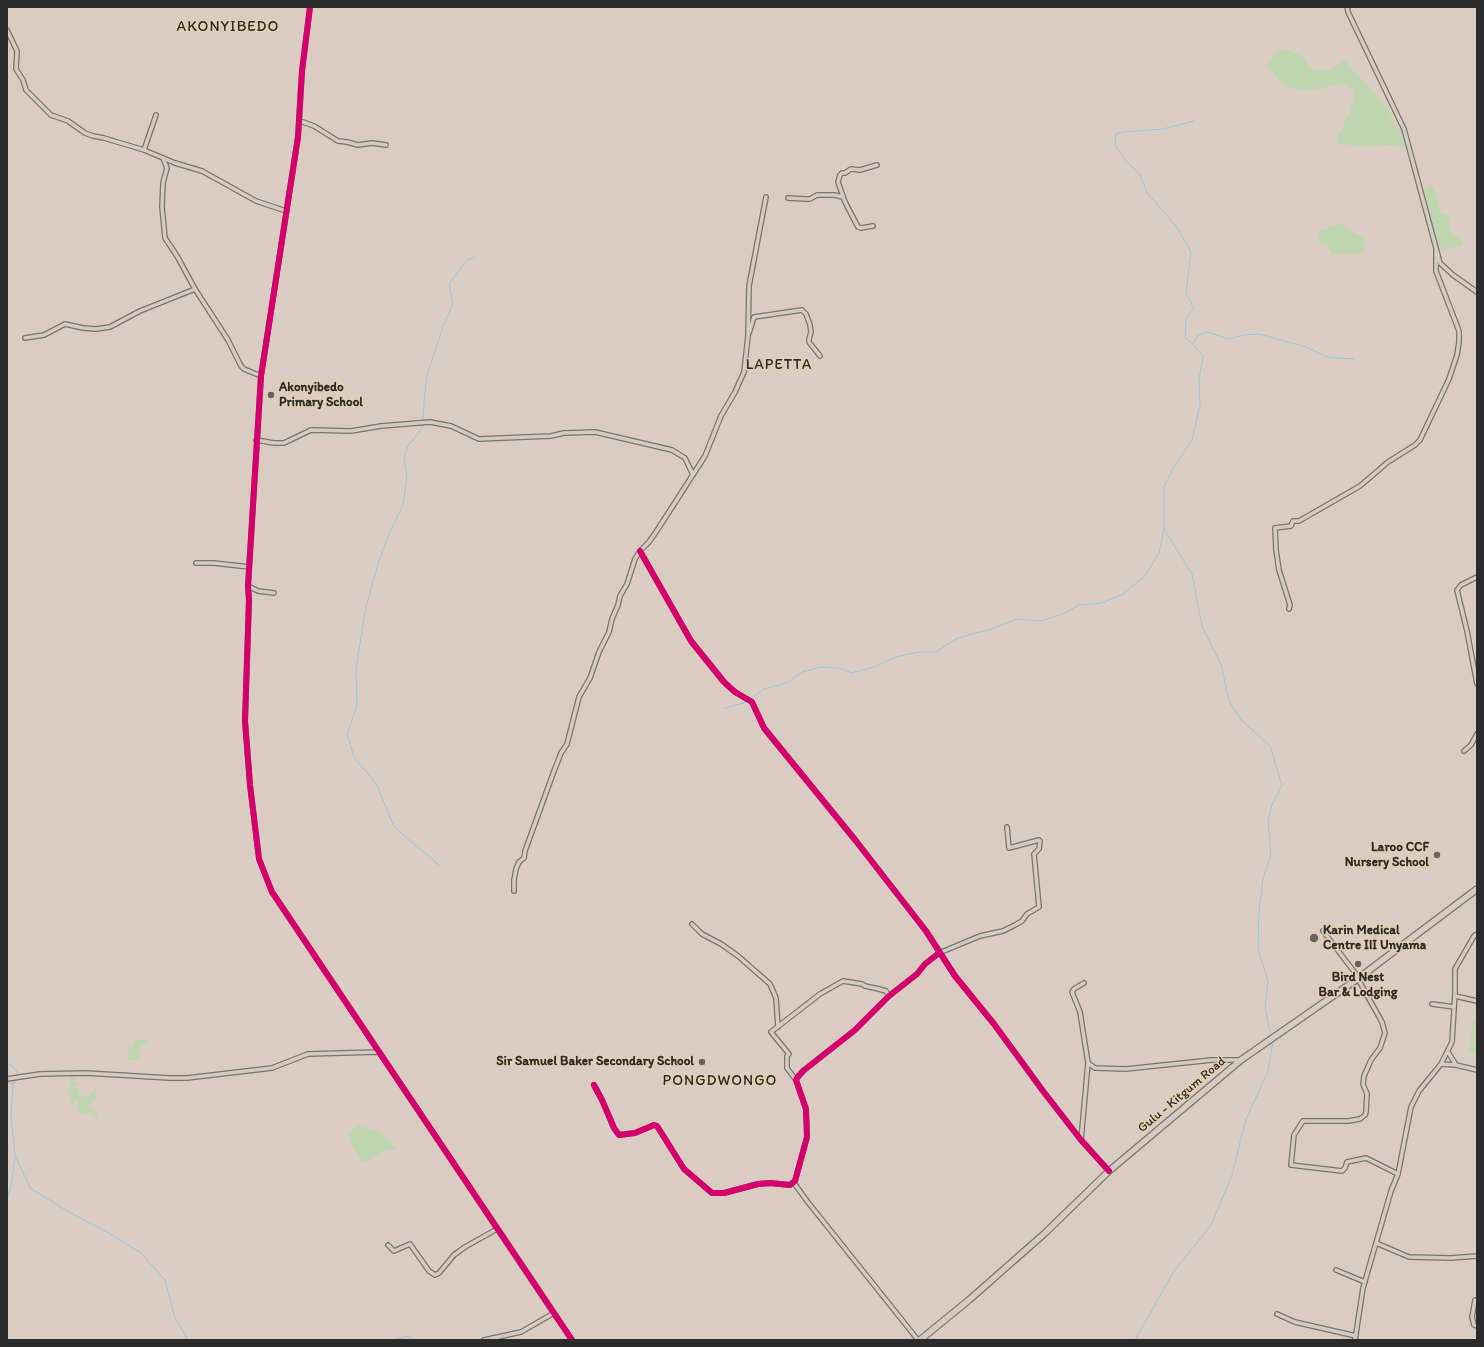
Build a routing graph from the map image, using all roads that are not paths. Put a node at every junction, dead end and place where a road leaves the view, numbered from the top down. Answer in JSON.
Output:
{"nodes":[{"id":1,"x":310,"y":7,"type":"edge"},
{"id":2,"x":1347,"y":7,"type":"edge"},
{"id":3,"x":7,"y":30,"type":"edge"},
{"id":4,"x":156,"y":115,"type":"dead end"},
{"id":5,"x":300,"y":121,"type":"junction"},
{"id":6,"x":386,"y":145,"type":"dead end"},
{"id":7,"x":144,"y":150,"type":"junction"},
{"id":8,"x":163,"y":158,"type":"junction"},
{"id":9,"x":175,"y":163,"type":"junction"},
{"id":10,"x":877,"y":164,"type":"dead end"},
{"id":11,"x":167,"y":166,"type":"junction"},
{"id":12,"x":843,"y":196,"type":"junction"},
{"id":13,"x":766,"y":197,"type":"dead end"},
{"id":14,"x":788,"y":198,"type":"dead end"},
{"id":15,"x":286,"y":211,"type":"junction"},
{"id":16,"x":873,"y":226,"type":"dead end"},
{"id":17,"x":1436,"y":250,"type":"junction"},
{"id":18,"x":195,"y":290,"type":"junction"},
{"id":19,"x":1477,"y":292,"type":"edge"},
{"id":20,"x":748,"y":336,"type":"junction"},
{"id":21,"x":25,"y":338,"type":"dead end"},
{"id":22,"x":820,"y":356,"type":"dead end"},
{"id":23,"x":261,"y":376,"type":"junction"},
{"id":24,"x":256,"y":440,"type":"junction"},
{"id":25,"x":693,"y":474,"type":"junction"},
{"id":26,"x":640,"y":551,"type":"junction"},
{"id":27,"x":196,"y":563,"type":"dead end"},
{"id":28,"x":249,"y":567,"type":"junction"},
{"id":29,"x":1477,"y":577,"type":"edge"},
{"id":30,"x":248,"y":586,"type":"junction"},
{"id":31,"x":274,"y":593,"type":"dead end"},
{"id":32,"x":1289,"y":609,"type":"dead end"},
{"id":33,"x":1477,"y":684,"type":"edge"},
{"id":34,"x":1477,"y":734,"type":"edge"},
{"id":35,"x":1464,"y":751,"type":"dead end"},
{"id":36,"x":1007,"y":827,"type":"dead end"},
{"id":37,"x":1477,"y":889,"type":"edge"},
{"id":38,"x":514,"y":892,"type":"dead end"},
{"id":39,"x":692,"y":924,"type":"dead end"},
{"id":40,"x":1323,"y":931,"type":"dead end"},
{"id":41,"x":1477,"y":934,"type":"edge"},
{"id":42,"x":939,"y":953,"type":"junction"},
{"id":43,"x":1358,"y":978,"type":"junction"},
{"id":44,"x":1084,"y":983,"type":"dead end"},
{"id":45,"x":889,"y":996,"type":"junction"},
{"id":46,"x":1455,"y":996,"type":"junction"},
{"id":47,"x":1477,"y":1001,"type":"edge"},
{"id":48,"x":1432,"y":1004,"type":"dead end"},
{"id":49,"x":1454,"y":1007,"type":"junction"},
{"id":50,"x":778,"y":1027,"type":"junction"},
{"id":51,"x":378,"y":1052,"type":"junction"},
{"id":52,"x":1448,"y":1052,"type":"junction"},
{"id":53,"x":1241,"y":1060,"type":"junction"},
{"id":54,"x":1088,"y":1063,"type":"junction"},
{"id":55,"x":1441,"y":1064,"type":"junction"},
{"id":56,"x":1456,"y":1065,"type":"junction"},
{"id":57,"x":1477,"y":1070,"type":"edge"},
{"id":58,"x":7,"y":1079,"type":"edge"},
{"id":59,"x":796,"y":1080,"type":"junction"},
{"id":60,"x":594,"y":1085,"type":"dead end"},
{"id":61,"x":1082,"y":1140,"type":"junction"},
{"id":62,"x":1109,"y":1171,"type":"junction"},
{"id":63,"x":1398,"y":1174,"type":"junction"},
{"id":64,"x":794,"y":1183,"type":"junction"},
{"id":65,"x":497,"y":1229,"type":"junction"},
{"id":66,"x":1376,"y":1243,"type":"junction"},
{"id":67,"x":388,"y":1245,"type":"dead end"},
{"id":68,"x":1477,"y":1256,"type":"edge"},
{"id":69,"x":1336,"y":1270,"type":"dead end"},
{"id":70,"x":1365,"y":1282,"type":"junction"},
{"id":71,"x":1475,"y":1300,"type":"dead end"},
{"id":72,"x":554,"y":1313,"type":"junction"},
{"id":73,"x":1277,"y":1314,"type":"dead end"},
{"id":74,"x":1477,"y":1326,"type":"edge"},
{"id":75,"x":1355,"y":1338,"type":"edge"},
{"id":76,"x":484,"y":1340,"type":"edge"},
{"id":77,"x":572,"y":1340,"type":"edge"},
{"id":78,"x":919,"y":1340,"type":"edge"}],
"edges":[{"from":1,"to":5,"type":"street"},
{"from":2,"to":17,"type":"street"},
{"from":3,"to":7,"type":"street"},
{"from":4,"to":7,"type":"street"},
{"from":5,"to":6,"type":"street"},
{"from":5,"to":15,"type":"street"},
{"from":7,"to":8,"type":"street"},
{"from":8,"to":9,"type":"street"},
{"from":8,"to":11,"type":"street"},
{"from":9,"to":11,"type":"street"},
{"from":9,"to":15,"type":"street"},
{"from":10,"to":12,"type":"street"},
{"from":11,"to":18,"type":"street"},
{"from":12,"to":14,"type":"street"},
{"from":12,"to":16,"type":"street"},
{"from":13,"to":20,"type":"street"},
{"from":15,"to":23,"type":"street"},
{"from":17,"to":19,"type":"street"},
{"from":17,"to":32,"type":"street"},
{"from":18,"to":21,"type":"street"},
{"from":18,"to":23,"type":"street"},
{"from":20,"to":22,"type":"street"},
{"from":20,"to":25,"type":"street"},
{"from":23,"to":24,"type":"street"},
{"from":24,"to":25,"type":"street"},
{"from":24,"to":28,"type":"street"},
{"from":25,"to":26,"type":"street"},
{"from":26,"to":38,"type":"street"},
{"from":26,"to":42,"type":"street"},
{"from":27,"to":28,"type":"street"},
{"from":28,"to":30,"type":"street"},
{"from":29,"to":33,"type":"street"},
{"from":30,"to":31,"type":"street"},
{"from":30,"to":51,"type":"street"},
{"from":34,"to":35,"type":"street"},
{"from":36,"to":42,"type":"street"},
{"from":37,"to":43,"type":"main road","name":"Gulu - Kitgum Road"},
{"from":39,"to":50,"type":"street"},
{"from":40,"to":43,"type":"street"},
{"from":41,"to":46,"type":"street"},
{"from":42,"to":45,"type":"street"},
{"from":42,"to":61,"type":"street"},
{"from":43,"to":53,"type":"main road","name":"Gulu - Kitgum Road"},
{"from":43,"to":63,"type":"street"},
{"from":44,"to":54,"type":"street"},
{"from":45,"to":50,"type":"street"},
{"from":45,"to":59,"type":"street"},
{"from":46,"to":47,"type":"street"},
{"from":46,"to":49,"type":"street"},
{"from":48,"to":49,"type":"street"},
{"from":49,"to":52,"type":"street"},
{"from":50,"to":59,"type":"street"},
{"from":51,"to":58,"type":"street"},
{"from":51,"to":65,"type":"street"},
{"from":52,"to":55,"type":"street"},
{"from":52,"to":56,"type":"street"},
{"from":53,"to":54,"type":"street"},
{"from":53,"to":62,"type":"main road","name":"Gulu - Kitgum Road"},
{"from":54,"to":61,"type":"street"},
{"from":55,"to":56,"type":"street"},
{"from":55,"to":63,"type":"street"},
{"from":56,"to":57,"type":"street"},
{"from":59,"to":64,"type":"street"},
{"from":60,"to":64,"type":"street"},
{"from":61,"to":62,"type":"street"},
{"from":62,"to":78,"type":"main road","name":"Gulu - Kitgum Road"},
{"from":63,"to":66,"type":"street"},
{"from":64,"to":78,"type":"street"},
{"from":65,"to":67,"type":"street"},
{"from":65,"to":72,"type":"street"},
{"from":66,"to":68,"type":"street"},
{"from":66,"to":70,"type":"street"},
{"from":69,"to":70,"type":"street"},
{"from":70,"to":75,"type":"street"},
{"from":71,"to":74,"type":"street"},
{"from":72,"to":76,"type":"street"},
{"from":72,"to":77,"type":"street"},
{"from":73,"to":75,"type":"street"}]}
